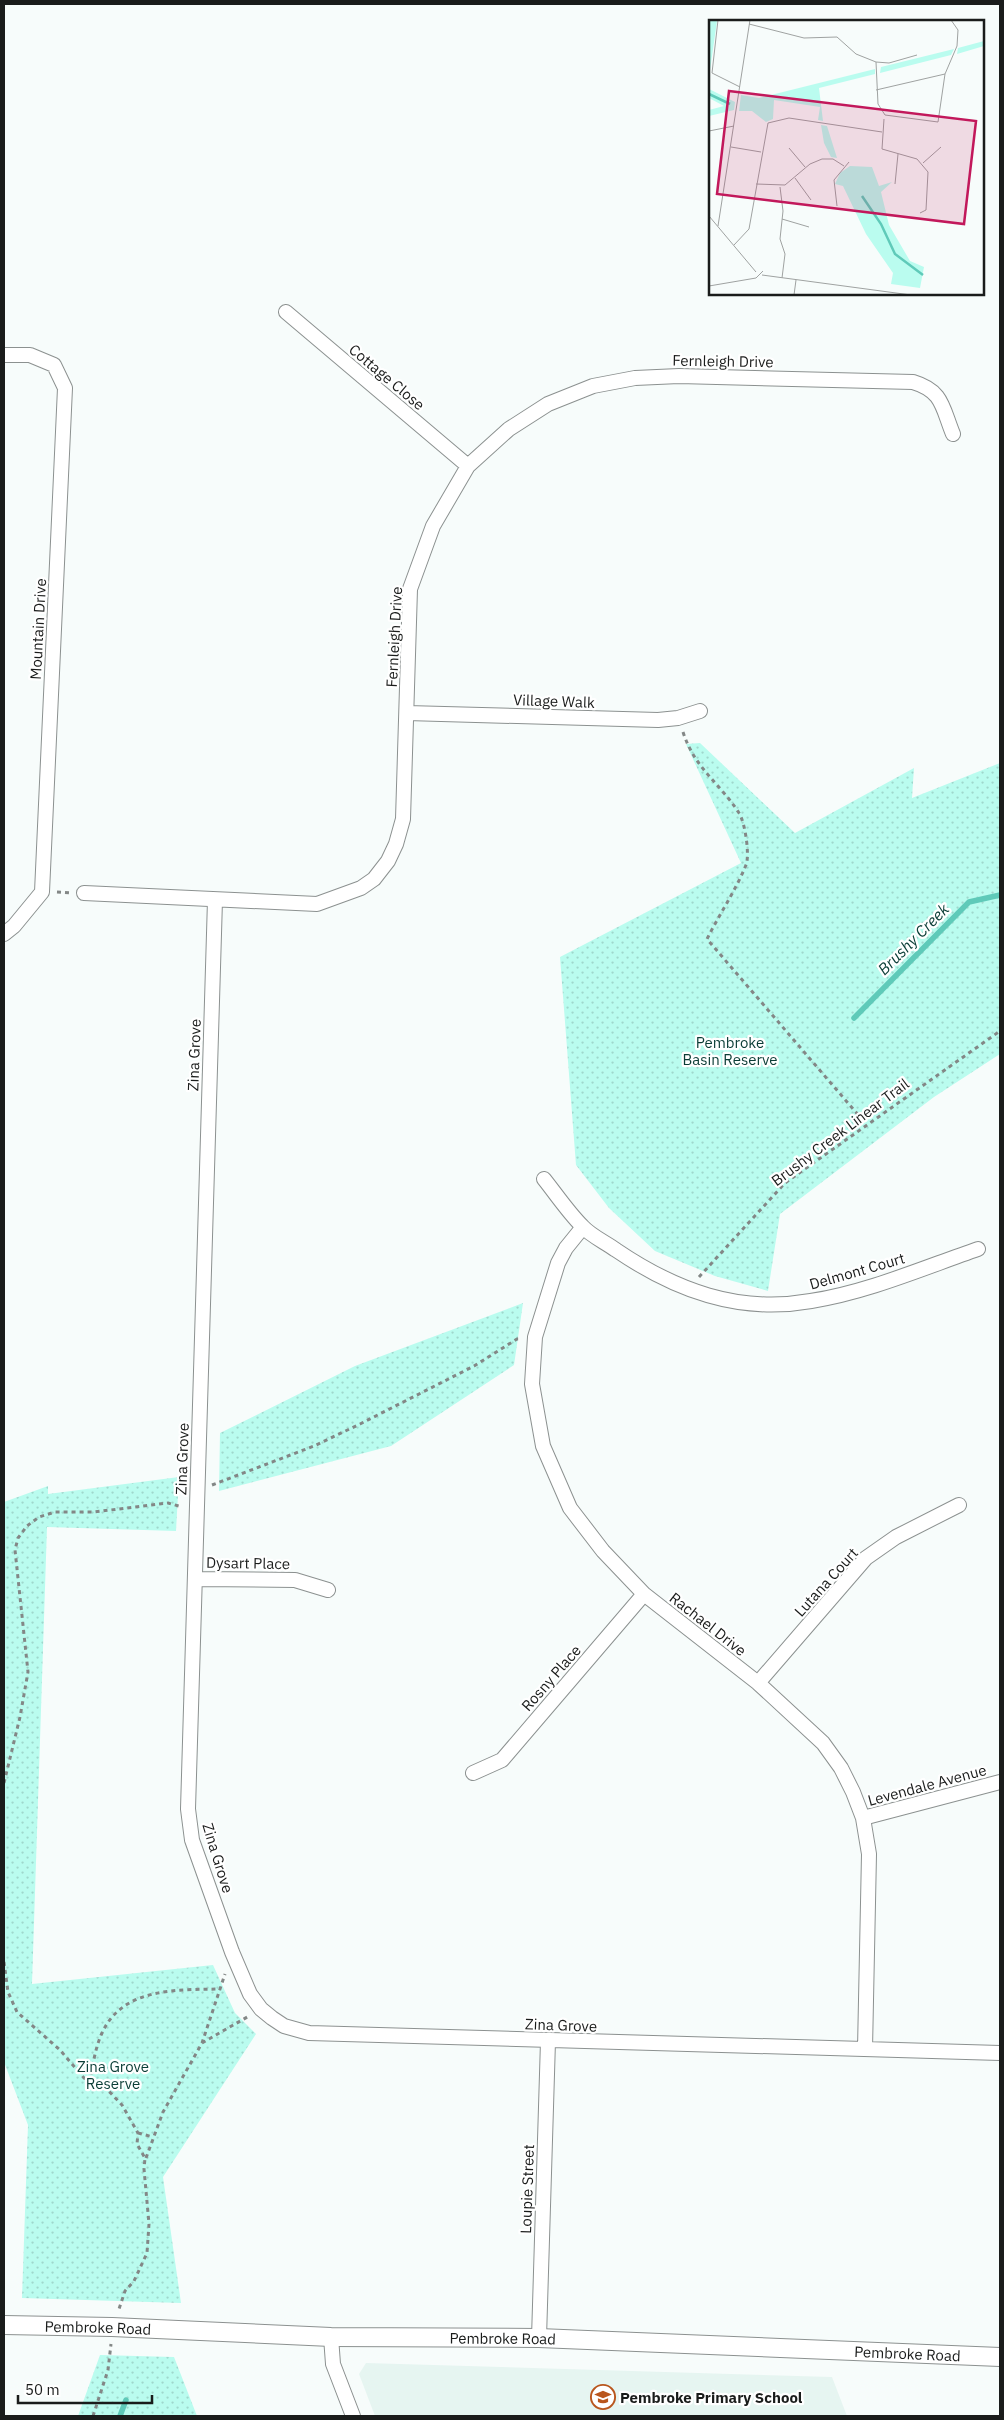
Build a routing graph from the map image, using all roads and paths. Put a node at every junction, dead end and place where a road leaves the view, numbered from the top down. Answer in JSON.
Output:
{"nodes":[{"id":1,"x":286,"y":312,"type":"dead end"},
{"id":2,"x":4,"y":355,"type":"edge"},
{"id":3,"x":953,"y":434,"type":"dead end"},
{"id":4,"x":468,"y":466,"type":"junction"},
{"id":5,"x":700,"y":711,"type":"dead end"},
{"id":6,"x":407,"y":713,"type":"junction"},
{"id":7,"x":689,"y":751,"type":"dead end"},
{"id":8,"x":42,"y":892,"type":"junction"},
{"id":9,"x":84,"y":893,"type":"joint"},
{"id":10,"x":215,"y":900,"type":"junction"},
{"id":11,"x":4,"y":934,"type":"edge"},
{"id":12,"x":1000,"y":1031,"type":"edge"},
{"id":13,"x":866,"y":1124,"type":"junction"},
{"id":14,"x":544,"y":1179,"type":"dead end"},
{"id":15,"x":582,"y":1227,"type":"junction"},
{"id":16,"x":978,"y":1249,"type":"dead end"},
{"id":17,"x":687,"y":1290,"type":"junction"},
{"id":18,"x":959,"y":1505,"type":"dead end"},
{"id":19,"x":196,"y":1579,"type":"junction"},
{"id":20,"x":328,"y":1590,"type":"dead end"},
{"id":21,"x":644,"y":1594,"type":"junction"},
{"id":22,"x":758,"y":1684,"type":"junction"},
{"id":23,"x":474,"y":1773,"type":"dead end"},
{"id":24,"x":1000,"y":1782,"type":"edge"},
{"id":25,"x":863,"y":1818,"type":"junction"},
{"id":26,"x":232,"y":1952,"type":"junction"},
{"id":27,"x":4,"y":1962,"type":"edge"},
{"id":28,"x":220,"y":1989,"type":"junction"},
{"id":29,"x":261,"y":2009,"type":"junction"},
{"id":30,"x":548,"y":2041,"type":"junction"},
{"id":31,"x":202,"y":2043,"type":"junction"},
{"id":32,"x":865,"y":2049,"type":"junction"},
{"id":33,"x":1000,"y":2053,"type":"edge"},
{"id":34,"x":89,"y":2082,"type":"junction"},
{"id":35,"x":138,"y":2133,"type":"junction"},
{"id":36,"x":153,"y":2137,"type":"junction"},
{"id":37,"x":145,"y":2158,"type":"junction"},
{"id":38,"x":4,"y":2325,"type":"edge"},
{"id":39,"x":112,"y":2327,"type":"junction"},
{"id":40,"x":331,"y":2337,"type":"junction"},
{"id":41,"x":539,"y":2338,"type":"junction"},
{"id":42,"x":1000,"y":2356,"type":"edge"},
{"id":43,"x":93,"y":2416,"type":"edge"},
{"id":44,"x":353,"y":2416,"type":"edge"}],
"edges":[{"from":1,"to":4,"type":"street","name":"Cottage Close"},
{"from":2,"to":8,"type":"street","name":"Mountain Drive"},
{"from":3,"to":4,"type":"street","name":"Fernleigh Drive"},
{"from":4,"to":6,"type":"street","name":"Fernleigh Drive"},
{"from":5,"to":6,"type":"street","name":"Village Walk"},
{"from":6,"to":10,"type":"street","name":"Fernleigh Drive"},
{"from":7,"to":13,"type":"path"},
{"from":8,"to":9,"type":"path"},
{"from":8,"to":11,"type":"street"},
{"from":9,"to":10,"type":"street","name":"Fernleigh Drive"},
{"from":10,"to":19,"type":"street","name":"Zina Grove"},
{"from":12,"to":13,"type":"path","name":"Brushy Creek Linear Trail"},
{"from":13,"to":17,"type":"path","name":"Brushy Creek Linear Trail"},
{"from":14,"to":15,"type":"street","name":"Delmont Court"},
{"from":15,"to":17,"type":"street","name":"Delmont Court"},
{"from":15,"to":21,"type":"street","name":"Rachael Drive"},
{"from":16,"to":17,"type":"street","name":"Delmont Court"},
{"from":18,"to":22,"type":"street","name":"Lutana Court"},
{"from":19,"to":20,"type":"street","name":"Dysart Place"},
{"from":19,"to":26,"type":"street","name":"Zina Grove"},
{"from":21,"to":22,"type":"street","name":"Rachael Drive"},
{"from":21,"to":23,"type":"street","name":"Rosny Place"},
{"from":22,"to":25,"type":"street","name":"Rachael Drive"},
{"from":24,"to":25,"type":"street","name":"Levendale Avenue"},
{"from":25,"to":32,"type":"street","name":"Rachael Drive"},
{"from":26,"to":28,"type":"path"},
{"from":26,"to":29,"type":"street","name":"Zina Grove"},
{"from":27,"to":34,"type":"path"},
{"from":28,"to":31,"type":"path"},
{"from":28,"to":34,"type":"path"},
{"from":29,"to":30,"type":"street","name":"Zina Grove"},
{"from":29,"to":31,"type":"path"},
{"from":30,"to":32,"type":"street","name":"Zina Grove"},
{"from":30,"to":41,"type":"street","name":"Loupie Street"},
{"from":31,"to":36,"type":"path"},
{"from":32,"to":33,"type":"street","name":"Zina Grove"},
{"from":34,"to":35,"type":"path"},
{"from":35,"to":36,"type":"path"},
{"from":35,"to":37,"type":"path"},
{"from":36,"to":37,"type":"path"},
{"from":37,"to":39,"type":"path"},
{"from":38,"to":39,"type":"street","name":"Pembroke Road"},
{"from":39,"to":40,"type":"street","name":"Pembroke Road"},
{"from":39,"to":43,"type":"path"},
{"from":40,"to":41,"type":"street","name":"Pembroke Road"},
{"from":40,"to":44,"type":"street"},
{"from":41,"to":42,"type":"street","name":"Pembroke Road"}]}
